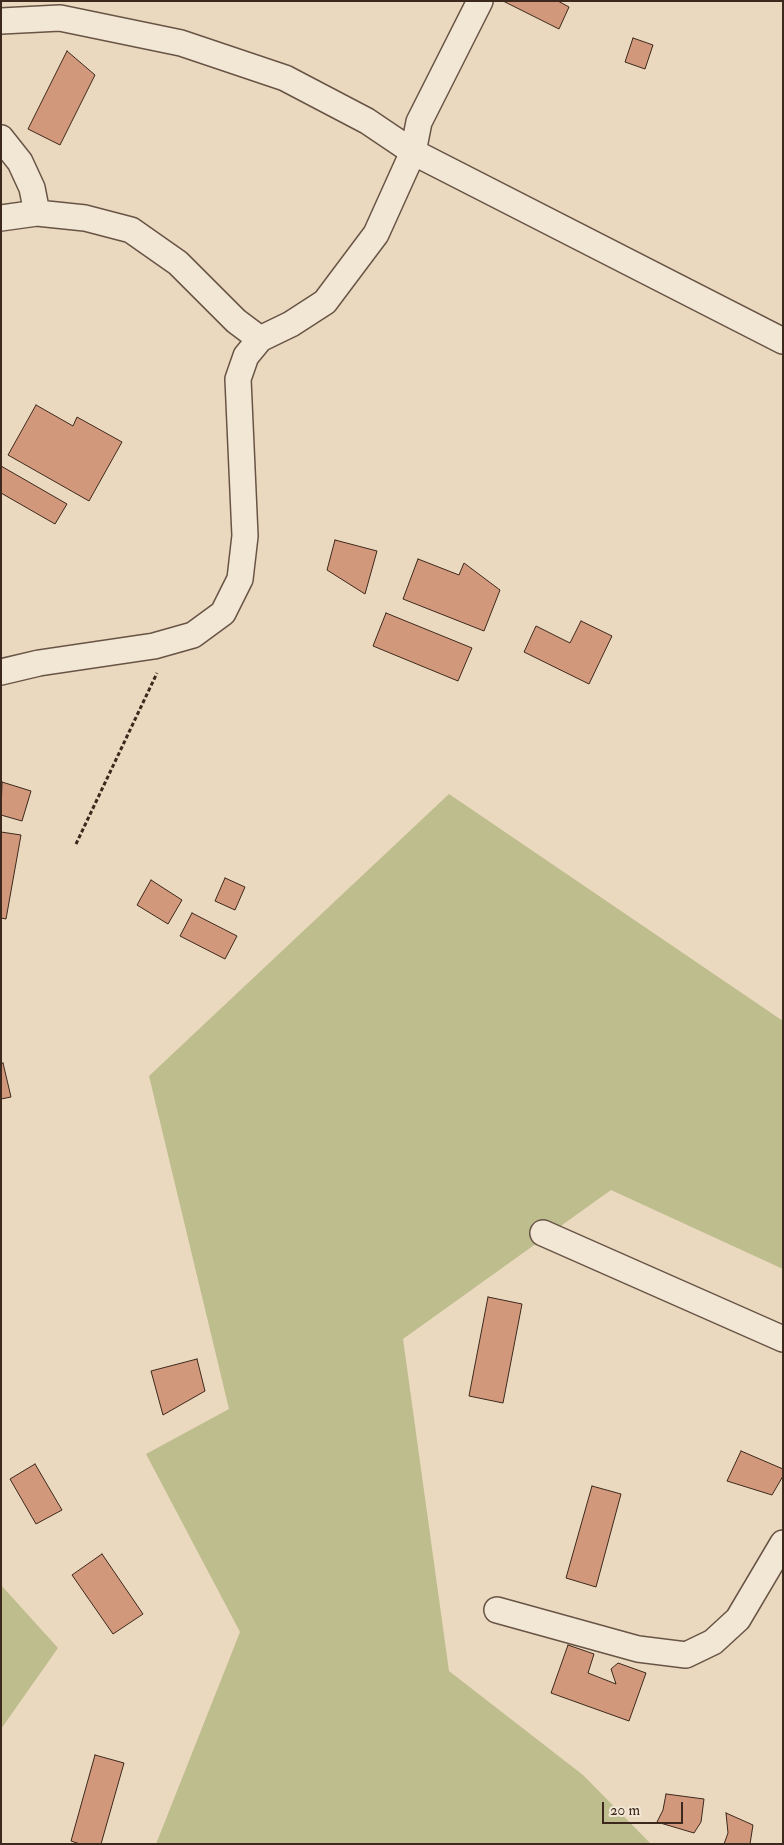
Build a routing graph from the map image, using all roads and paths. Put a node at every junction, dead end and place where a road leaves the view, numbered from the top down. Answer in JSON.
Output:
{"nodes":[{"id":1,"x":480,"y":1,"type":"edge"},
{"id":2,"x":1,"y":21,"type":"edge"},
{"id":3,"x":1,"y":138,"type":"edge"},
{"id":4,"x":413,"y":152,"type":"junction"},
{"id":5,"x":37,"y":213,"type":"junction"},
{"id":6,"x":1,"y":218,"type":"edge"},
{"id":7,"x":260,"y":340,"type":"junction"},
{"id":8,"x":783,"y":341,"type":"edge"},
{"id":9,"x":172,"y":641,"type":"junction"},
{"id":10,"x":1,"y":672,"type":"edge"},
{"id":11,"x":76,"y":844,"type":"dead end"},
{"id":12,"x":543,"y":1233,"type":"dead end"},
{"id":13,"x":783,"y":1339,"type":"edge"},
{"id":14,"x":783,"y":1543,"type":"edge"},
{"id":15,"x":497,"y":1610,"type":"dead end"}],
"edges":[{"from":1,"to":4,"type":"street"},
{"from":2,"to":4,"type":"street"},
{"from":3,"to":5,"type":"street"},
{"from":4,"to":7,"type":"street"},
{"from":4,"to":8,"type":"street"},
{"from":5,"to":6,"type":"street"},
{"from":5,"to":7,"type":"street"},
{"from":7,"to":9,"type":"street"},
{"from":9,"to":10,"type":"street"},
{"from":9,"to":11,"type":"path"},
{"from":12,"to":13,"type":"street"},
{"from":14,"to":15,"type":"street"}]}
